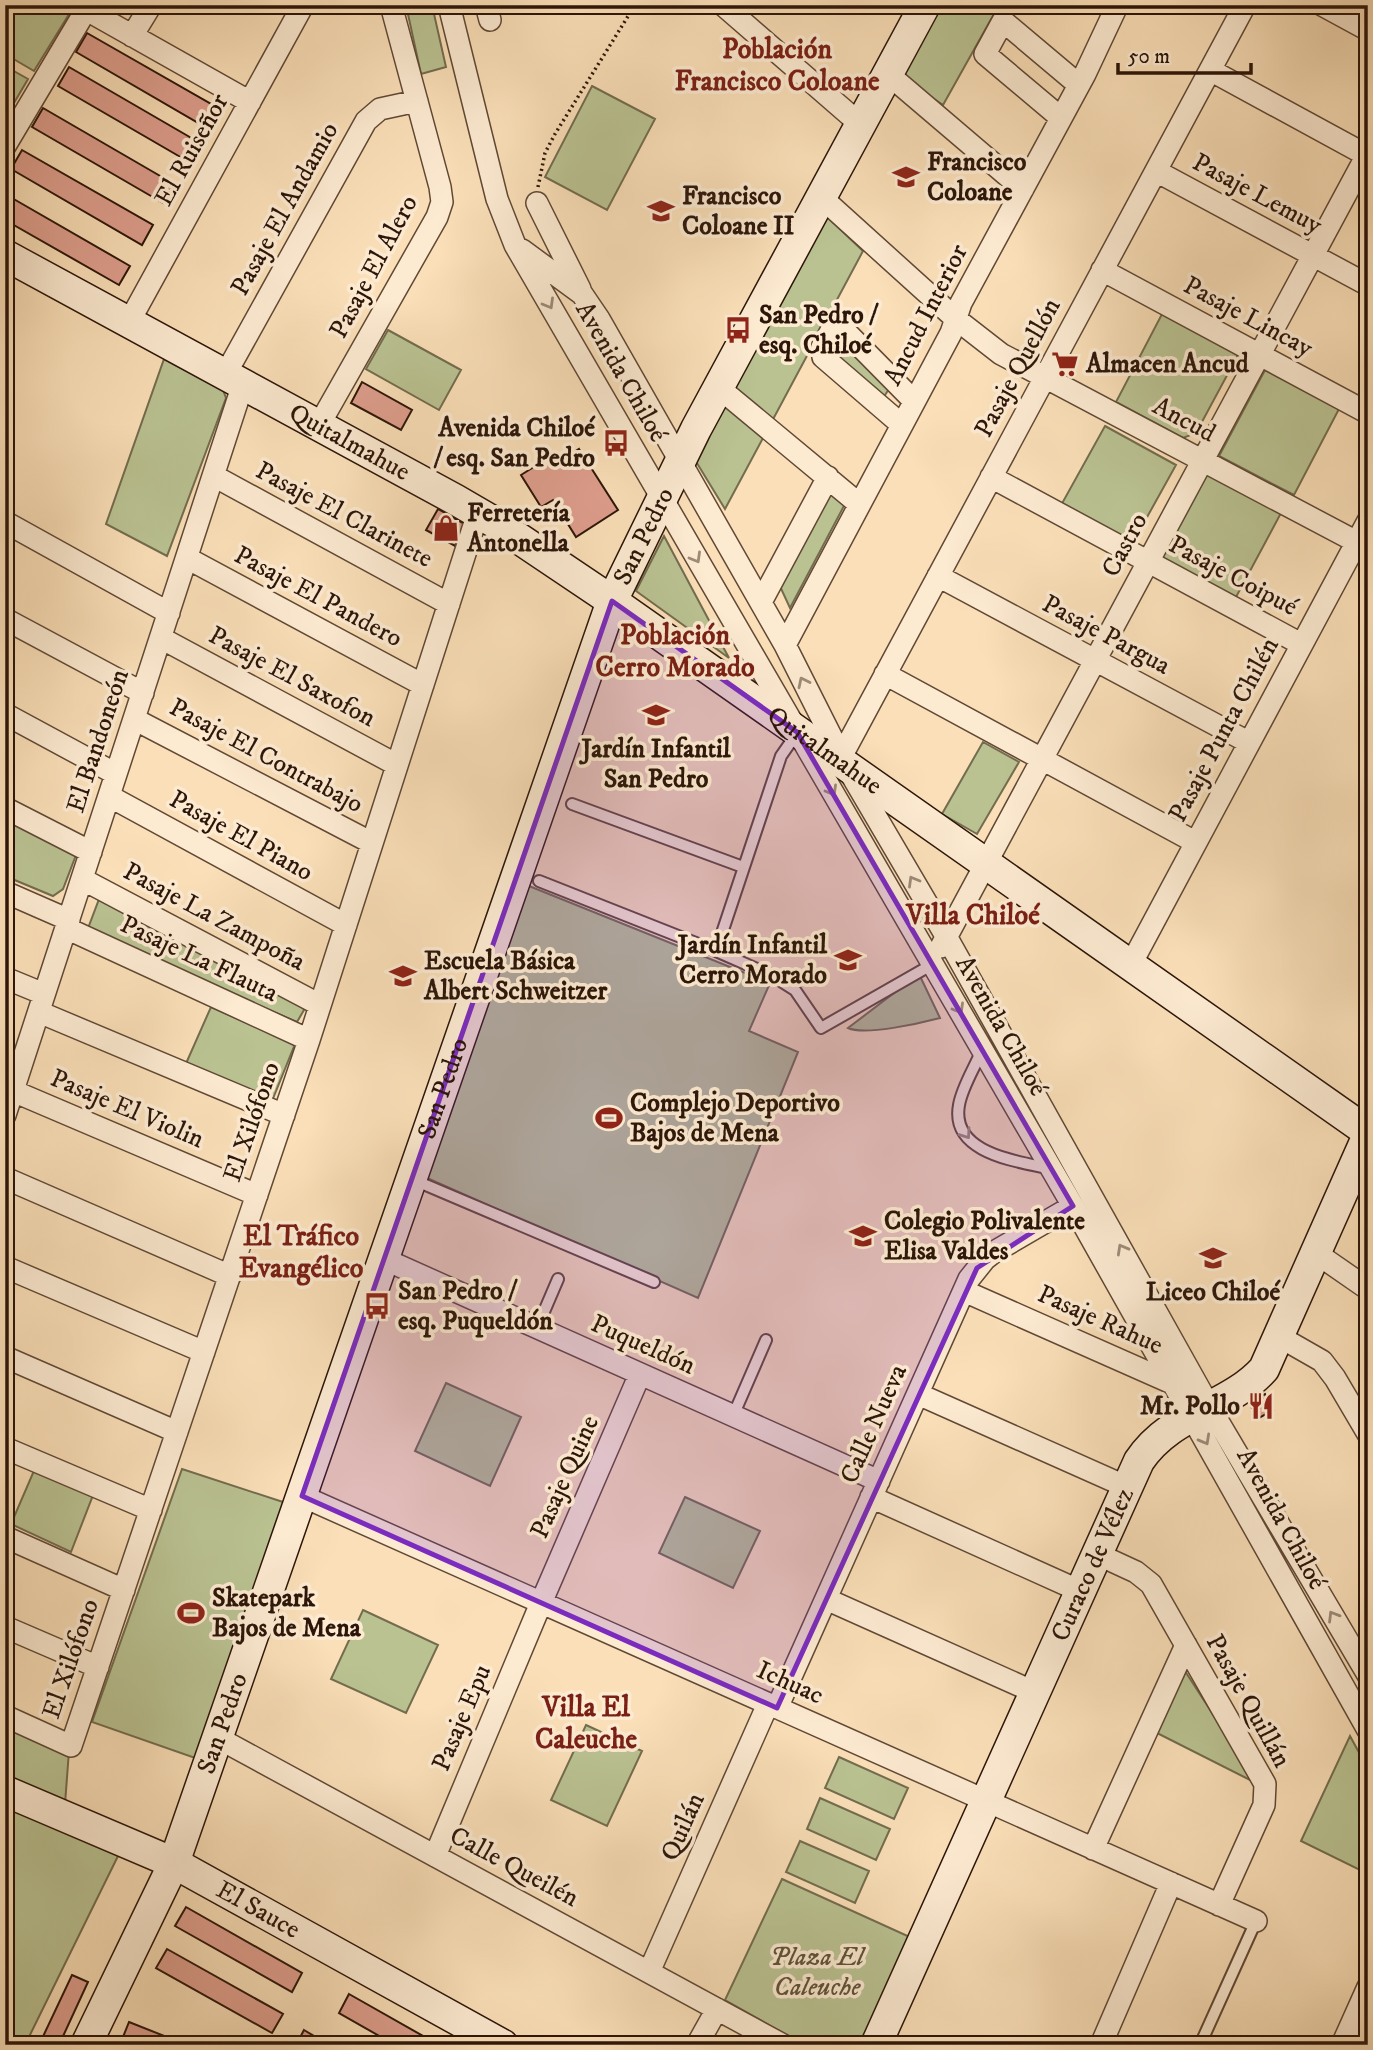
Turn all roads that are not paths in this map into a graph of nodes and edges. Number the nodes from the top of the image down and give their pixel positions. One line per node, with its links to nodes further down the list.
1 (151, 5): 12 (street)
2 (303, 5): 17 (street, El Ruiseñor)
3 (391, 5): 16 (street, Pasaje El Alero)
4 (449, 5): 26 (street, Avenida Chiloé)
5 (723, 5): 19 (street)
6 (925, 5): 14 (street, San Pedro)
7 (1245, 5): 13 (street, Pasaje Quellón)
8 (1322, 5): 11 (street)
9 (82, 7): 12 (street); 20 (street)
10 (1115, 7): 15 (street, Ancud Interior)
11 (1368, 30)
12 (132, 36): 17 (street)
13 (1210, 70): 21 (street); 22 (street, Pasaje Quellón)
14 (888, 74): 19 (street, San Pedro); 23 (street)
15 (1079, 85): 18 (street, Ancud Interior); 18 (street)
16 (417, 101): 36 (street, Pasaje El Andamio); 40 (street, Pasaje El Alero)
17 (250, 103): 33 (street, El Ruiseñor)
18 (1061, 118): 23 (street, Ancud Interior)
19 (860, 124): 24 (street, San Pedro)
20 (5, 146)
21 (1367, 155): 28 (street, Castro)
22 (1156, 171): 28 (street, Pasaje Lemuy); 29 (street, Pasaje Quellón)
23 (1023, 189): 32 (street, Ancud Interior)
24 (821, 197): 32 (street, Ancud); 37 (street, San Pedro)
25 (537, 202): 31 (street)
26 (515, 245): 31 (street, Avenida Chiloé); 47 (street, Avenida Chiloé, one-way to 47)
27 (5, 255): 33 (street, Quitalmahue)
28 (1313, 256): 30 (street, Pasaje Lemuy); 34 (street, Castro)
29 (1102, 270): 34 (street, Pasaje Lincay); 35 (street, Pasaje Quellón)
30 (1368, 285)
31 (582, 293): 42 (street, Avenida Chiloé)
32 (956, 319): 35 (street, Ancud); 38 (street, Ancud Interior)
33 (130, 322): 36 (street, Quitalmahue)
34 (1259, 354): 39 (street, Pasaje Lincay); 43 (street, Castro)
35 (1045, 378): 43 (street, Ancud); 46 (street, Pasaje Quellón)
36 (234, 379): 40 (street, Quitalmahue); 44 (street, El Bandoneón)
37 (718, 387): 42 (street, San Pedro); 45 (street)
38 (914, 401): 41 (street, Ancud Interior); 41 (street)
39 (1368, 413)
40 (319, 425): 49 (street, Quitalmahue)
41 (902, 425): 48 (street, Ancud Interior)
42 (680, 459): 47 (street, San Pedro); 57 (street, Avenida Chiloé)
43 (1202, 461): 52 (street, Ancud); 54 (street, Castro)
44 (214, 476): 53 (street, El Bandoneón); 58 (street, Pasaje El Clarinete)
45 (828, 477): 48 (street); 57 (street)
46 (991, 477): 54 (street, Pasaje Coipué); 55 (street, Pasaje Quellón)
47 (662, 499): 56 (street, San Pedro); 70 (street, Avenida Chiloé, one-way to 70)
48 (859, 504): 63 (street, Ancud Interior)
49 (478, 513): 56 (street, Quitalmahue); 58 (street, El Xilófono)
50 (1368, 521): 52 (street, Pasaje Punta Chilén)
51 (5, 522): 59 (street)
52 (1362, 545): 62 (street, Pasaje Punta Chilén)
53 (187, 558): 59 (street, El Bandoneón); 66 (street, Pasaje El Pandero)
54 (1147, 562): 62 (street, Pasaje Coipué); 64 (street, Castro)
55 (938, 576): 64 (street, Pasaje Pargua); 65 (street, Pasaje Quellón)
56 (612, 601): 70 (street, Quitalmahue); 104 (street, San Pedro)
57 (761, 602): 63 (street, Avenida Chiloé)
58 (449, 604): 66 (street, El Xilófono)
59 (169, 612): 61 (street, El Bandoneón)
60 (5, 619): 67 (street, Pasaje El Contrabajo)
61 (161, 638): 67 (street, El Bandoneón); 74 (street, Pasaje El Saxofon)
62 (1301, 644): 71 (street, Pasaje Punta Chilén)
63 (785, 645): 73 (street, Avenida Chiloé, one-way to 63)
64 (1094, 660): 71 (street, Pasaje Pargua); 72 (street, Castro)
65 (885, 674): 72 (street); 73 (street, Pasaje Quellón)
66 (423, 685): 74 (street, El Xilófono)
67 (143, 693): 69 (street, El Bandoneón)
68 (5, 714): 75 (street)
69 (134, 719): 75 (street, El Bandoneón); 80 (street, Pasaje El Contrabajo)
70 (797, 732): 73 (street, Quitalmahue); 83 (lane); 91 (street, Avenida Chiloé, one-way to 91)
71 (1248, 743): 79 (street, Pasaje Punta Chilén)
72 (1041, 759): 79 (street); 82 (street, Castro)
73 (843, 761): 82 (street, Quitalmahue); 89 (street, Avenida Chiloé, one-way to 73)
74 (397, 765): 80 (street, El Xilófono)
75 (116, 774): 76 (street, El Bandoneón)
76 (109, 796): 81 (street, El Bandoneón); 88 (street, Pasaje El Piano)
77 (572, 804): 83 (lane)
78 (5, 808): 81 (street, Pasaje La Zampoña)
79 (1195, 842): 92 (street, Pasaje Punta Chilén)
80 (372, 844): 88 (street, El Xilófono)
81 (91, 852): 84 (street, El Bandoneón)
82 (984, 863): 89 (street, Castro); 92 (street, Quitalmahue)
83 (743, 867): 90 (lane)
84 (82, 879): 87 (street, El Bandoneón); 95 (street, Pasaje La Zampoña)
85 (539, 881): 90 (lane)
86 (5, 892): 87 (street, Pasaje La Flauta)
87 (68, 924): 94 (street, El Bandoneón); 96 (street, Pasaje La Flauta)
88 (346, 925): 95 (street, El Xilófono)
89 (946, 936): 91 (street, Castro); 123 (street, Avenida Chiloé, one-way to 89)
90 (716, 951): 91 (lane)
91 (933, 964): 97 (street, Avenida Chiloé, one-way to 97)
92 (1130, 966): 101 (street, Quitalmahue)
93 (5, 978): 94 (street)
94 (42, 1003): 98 (street, El Bandoneón); 100 (street)
95 (320, 1005): 96 (street, El Xilófono)
96 (309, 1040): 100 (street, El Xilófono)
97 (982, 1050): 102 (street, Avenida Chiloé); 102 (lane, one-way to 102)
98 (12, 1080): 99 (street, El Bandoneón); 105 (street, Pasaje El Violin)
99 (5, 1115)
100 (284, 1115): 105 (street, El Xilófono)
101 (1368, 1134): 107 (street, Curaco de Vélez)
102 (1051, 1169): 106 (street, Avenida Chiloé)
103 (5, 1178): 110 (street)
104 (412, 1179): 108 (street, San Pedro); 112 (lane)
105 (257, 1195): 110 (street, El Xilófono)
106 (1073, 1206): 114 (street, Calle Nueva); 121 (street, Avenida Chiloé)
107 (1316, 1253): 113 (street); 116 (street, Curaco de Vélez)
108 (384, 1259): 115 (street, Puqueldón); 130 (street, San Pedro)
109 (5, 1267): 118 (street)
110 (230, 1276): 118 (street, El Xilófono)
111 (558, 1279): 115 (lane)
112 (654, 1282)
113 (1368, 1289)
114 (964, 1291): 121 (street, Pasaje Rahue); 122 (street, Calle Nueva)
115 (537, 1328): 120 (street, Puqueldón)
116 (1280, 1337): 123 (street, Curaco de Vélez); 125 (street)
117 (766, 1340): 124 (lane)
118 (204, 1352): 126 (street, El Xilófono)
119 (5, 1357): 126 (street)
120 (640, 1374): 124 (street, Puqueldón); 137 (street, Pasaje Quine)
121 (1174, 1384): 123 (street, Avenida Chiloé)
122 (918, 1394): 128 (street); 129 (street, Calle Nueva)
123 (1200, 1410): 128 (street, Curaco de Vélez); 141 (street, Avenida Chiloé, one-way to 123); 145 (street, Avenida Chiloé, one-way to 145)
124 (733, 1416): 129 (street, Puqueldón)
125 (1365, 1420)
126 (177, 1432): 131 (street, El Xilófono)
127 (5, 1448): 131 (street)
128 (1127, 1488): 133 (street, Curaco de Vélez)
129 (875, 1489): 135 (street, Puqueldón); 136 (street, Calle Nueva)
130 (302, 1496): 137 (street, Ichuac); 146 (street, San Pedro)
131 (151, 1510): 134 (street, El Xilófono)
132 (5, 1537): 134 (street)
133 (1097, 1555): 135 (street, Curaco de Vélez); 139 (street, Pasaje Quillán)
134 (124, 1590): 140 (street, El Xilófono)
135 (1080, 1591): 142 (street, Curaco de Vélez)
136 (826, 1599): 142 (street); 143 (street, Calle Nueva)
137 (541, 1602): 143 (street, Ichuac); 150 (street, Pasaje Epu)
138 (5, 1628): 140 (street)
139 (1186, 1645): 149 (street); 153 (street, Pasaje Quillán)
140 (98, 1667): 144 (street, El Xilófono)
141 (1368, 1675)
142 (1034, 1692): 148 (street, Curaco de Vélez)
143 (773, 1706): 148 (street, Ichuac); 155 (street, Quilán)
144 (5, 1716)
145 (1368, 1730)
146 (218, 1738): 150 (street, Calle Queilén); 151 (street, San Pedro)
147 (5, 1791): 151 (street, El Sauce)
148 (985, 1800): 149 (street, Ichuac); 162 (street, Curaco de Vélez)
149 (1093, 1849): 152 (street, Ichuac)
150 (435, 1856): 155 (street, Calle Queilén)
151 (174, 1863): 158 (street, San Pedro); 159 (street, El Sauce)
152 (1171, 1883): 153 (street, Ichuac); 163 (street)
153 (1219, 1905): 154 (street, Ichuac)
154 (1256, 1921): 164 (lane)
155 (649, 1972): 157 (street, Calle Queilén)
156 (1368, 1987): 165 (street)
157 (717, 2008): 160 (street); 161 (street, Calle Queilén)
158 (86, 2045)
159 (503, 2045)
160 (697, 2045)
161 (783, 2045)
162 (876, 2045)
163 (1101, 2045)
164 (1200, 2045)
165 (1342, 2045)

